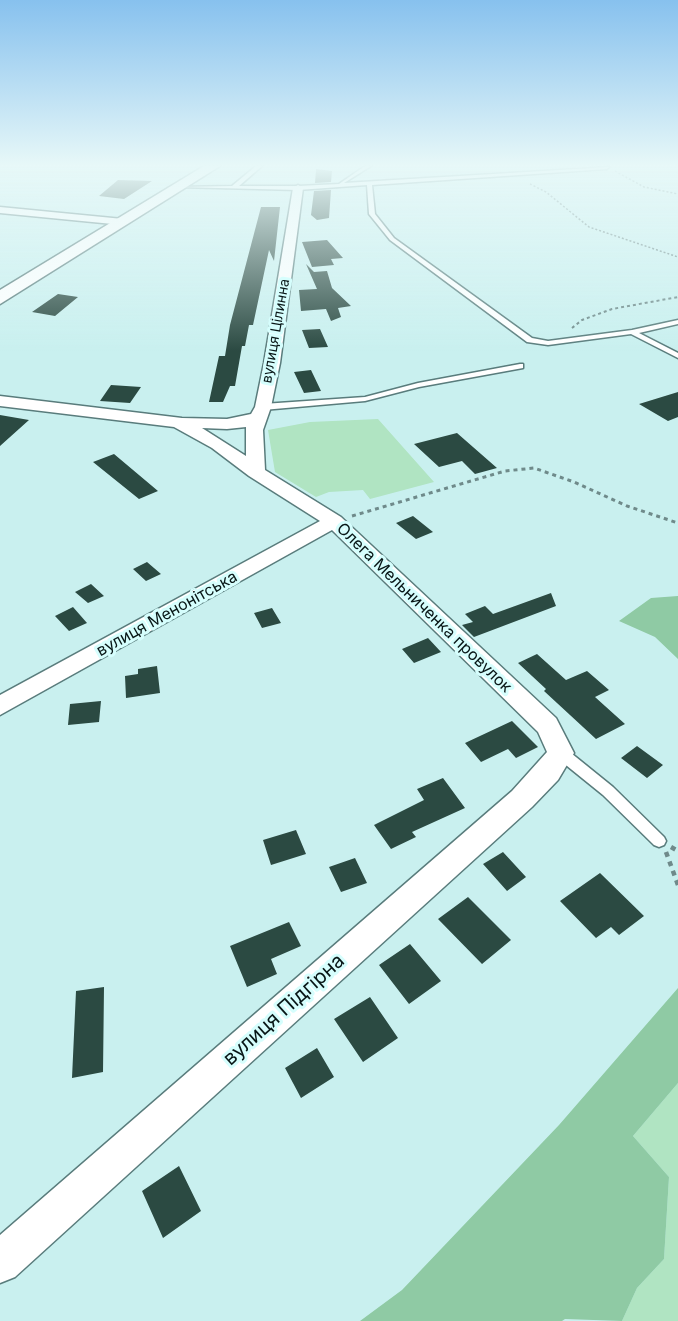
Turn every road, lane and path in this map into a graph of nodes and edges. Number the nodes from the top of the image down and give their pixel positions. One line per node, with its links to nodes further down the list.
1 (114, 228): 7 (main road)
2 (293, 228): 14 (street, вулиця Цілинна)
3 (382, 228): 10 (lane)
4 (591, 228): 5 (path)
5 (678, 256)
6 (678, 297): 10 (path)
7 (0, 298)
8 (678, 322): 9 (lane)
9 (632, 332): 10 (lane); 11 (lane)
10 (564, 340)
11 (678, 356)
12 (520, 366): 14 (lane)
13 (0, 401): 15 (street, Олега Мельниченка провулок)
14 (260, 412): 15 (street); 16 (street, вулиця Цілинна)
15 (178, 422): 16 (street, Олега Мельниченка провулок)
16 (256, 472): 17 (street, Олега Мельниченка провулок)
17 (334, 521): 18 (path); 19 (street, вулиця Менонітська); 20 (street, Олега Мельниченка провулок)
18 (678, 523)
19 (0, 706)
20 (561, 753): 21 (lane); 23 (street, вулиця Підгірна)
21 (659, 841): 22 (path)
22 (678, 885)
23 (0, 1262)

